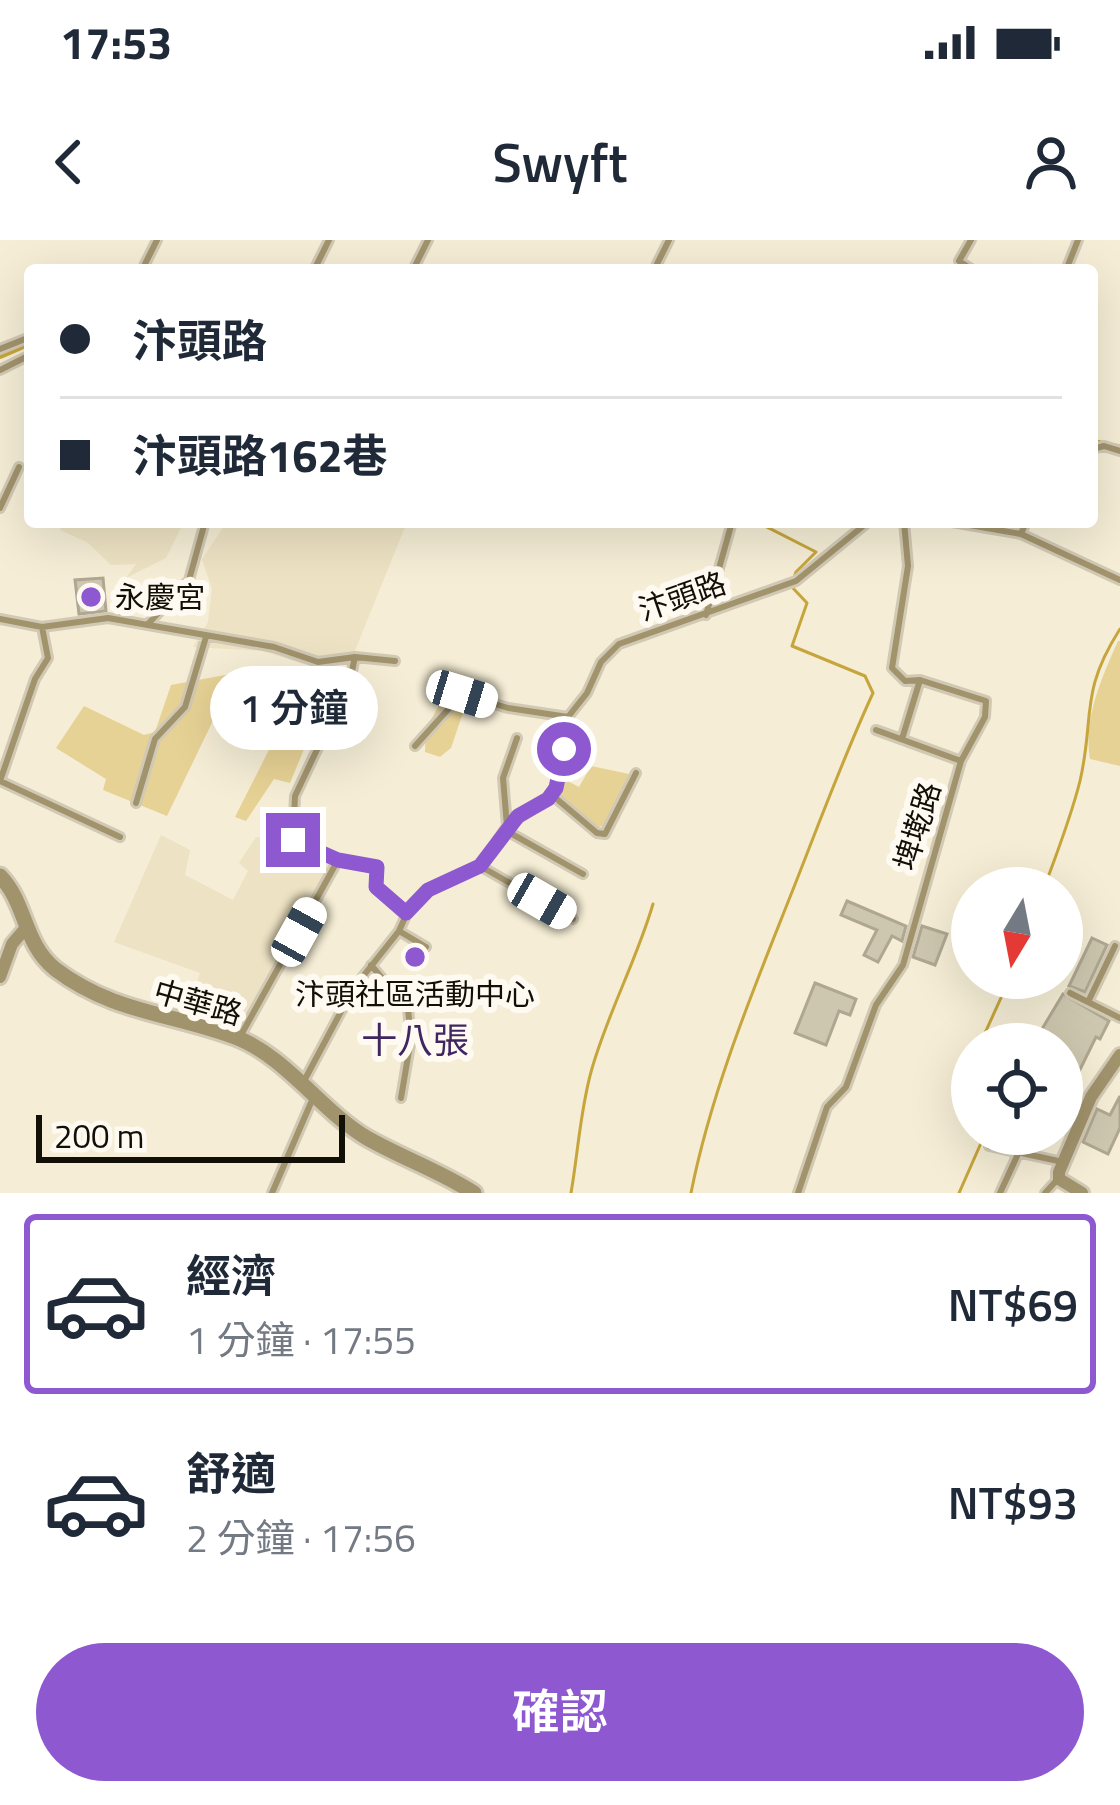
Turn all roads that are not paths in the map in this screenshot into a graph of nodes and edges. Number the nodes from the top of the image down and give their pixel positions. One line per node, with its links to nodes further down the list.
1 (971, 240): 2 (lane)
2 (965, 264)
3 (20, 467): 4 (lane)
4 (0, 508)
5 (203, 528): 15 (lane)
6 (730, 528): 13 (lane)
7 (861, 528): 13 (lane, 汴頭路)
8 (905, 528): 20 (lane)
9 (986, 528): 11 (lane)
10 (1024, 528): 11 (lane)
11 (1021, 534): 12 (lane)
12 (1120, 580)
13 (706, 615): 21 (lane, 汴頭路)
14 (0, 619): 16 (lane)
15 (148, 623): 16 (lane); 17 (lane)
16 (42, 626): 28 (lane)
17 (206, 637): 18 (lane); 30 (lane)
18 (355, 657): 19 (lane); 33 (lane)
19 (395, 661)
20 (920, 680): 24 (lane); 26 (lane, 埤墘路)
21 (568, 717): 25 (lane); 29 (lane, 汴頭路)
22 (876, 730): 24 (lane)
23 (517, 738): 31 (lane)
24 (902, 739): 26 (lane)
25 (415, 746)
26 (961, 761): 57 (lane, 埤墘路)
27 (636, 773): 29 (lane)
28 (0, 781): 32 (lane)
29 (551, 794): 31 (lane)
30 (136, 803)
31 (506, 828): 34 (lane); 35 (lane)
32 (120, 837)
33 (338, 860): 37 (lane); 48 (lane)
34 (480, 866): 37 (lane); 38 (lane)
35 (583, 874)
36 (0, 876): 39 (street, 中華路)
37 (406, 913): 40 (lane)
38 (572, 919)
39 (24, 930): 44 (street); 48 (street, 中華路)
40 (399, 931): 42 (lane); 43 (lane)
41 (1114, 946): 46 (lane)
42 (426, 947)
43 (371, 965): 50 (lane); 51 (lane)
44 (0, 977)
45 (1082, 999): 46 (lane)
46 (1088, 1002): 47 (lane)
47 (1120, 1018)
48 (239, 1038): 50 (street, 中華路)
49 (1117, 1064): 54 (street)
50 (308, 1090): 55 (lane); 56 (street, 中華路)
51 (401, 1097)
52 (1018, 1155): 58 (lane)
53 (1020, 1155): 54 (lane)
54 (1060, 1171): 59 (lane); 60 (street)
55 (272, 1193)
56 (474, 1193)
57 (799, 1193)
58 (1000, 1193)
59 (1045, 1193)
60 (1082, 1193)

